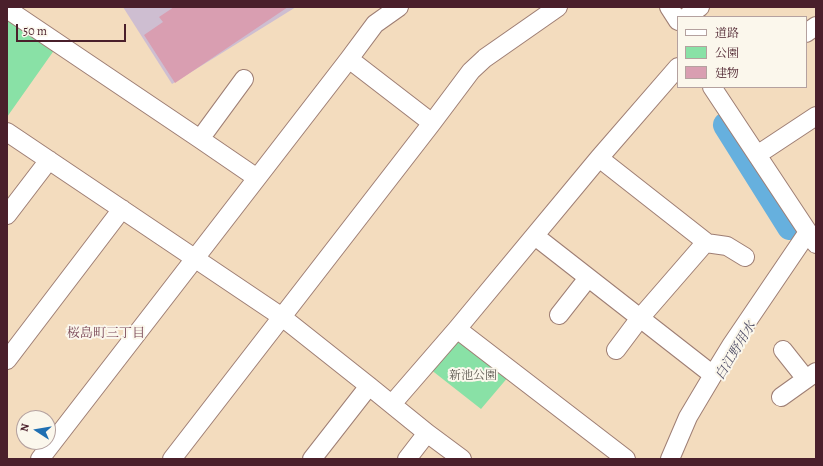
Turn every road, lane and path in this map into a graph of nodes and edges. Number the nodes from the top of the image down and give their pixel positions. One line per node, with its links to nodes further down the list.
1 (399, 7): 10 (street)
2 (558, 7): 15 (street)
3 (669, 7): 7 (street)
4 (700, 7): 6 (street)
5 (7, 9): 17 (street)
6 (687, 16)
7 (677, 19)
8 (816, 26): 9 (street)
9 (807, 32)
10 (349, 59): 15 (street); 21 (street)
11 (677, 68): 19 (street)
12 (244, 79): 17 (street)
13 (718, 89): 18 (street)
14 (816, 116): 18 (street)
15 (432, 123): 31 (street)
16 (7, 132): 20 (street)
17 (200, 138): 21 (street)
18 (757, 155): 25 (street)
19 (600, 158): 24 (street); 26 (street)
20 (49, 160): 22 (street); 23 (street)
21 (257, 178): 28 (street)
22 (122, 209): 28 (street); 36 (street)
23 (7, 215)
24 (535, 236): 29 (street); 33 (street)
25 (812, 238): 37 (street)
26 (706, 243): 27 (street); 32 (street)
27 (746, 257)
28 (195, 259): 31 (street); 43 (street)
29 (588, 278): 30 (street); 32 (street)
30 (559, 315)
31 (282, 317): 39 (street); 44 (street)
32 (640, 318): 34 (street); 37 (street)
33 (457, 329): 41 (street); 48 (street)
34 (616, 350)
35 (782, 350): 38 (street)
36 (7, 360)
37 (713, 376): 49 (street)
38 (811, 376): 40 (street)
39 (369, 386): 41 (street); 45 (street)
40 (781, 397)
41 (392, 404): 42 (street)
42 (427, 433): 46 (street); 47 (street)
43 (40, 459)
44 (172, 459)
45 (312, 459)
46 (407, 459)
47 (462, 459)
48 (626, 459)
49 (670, 459)

